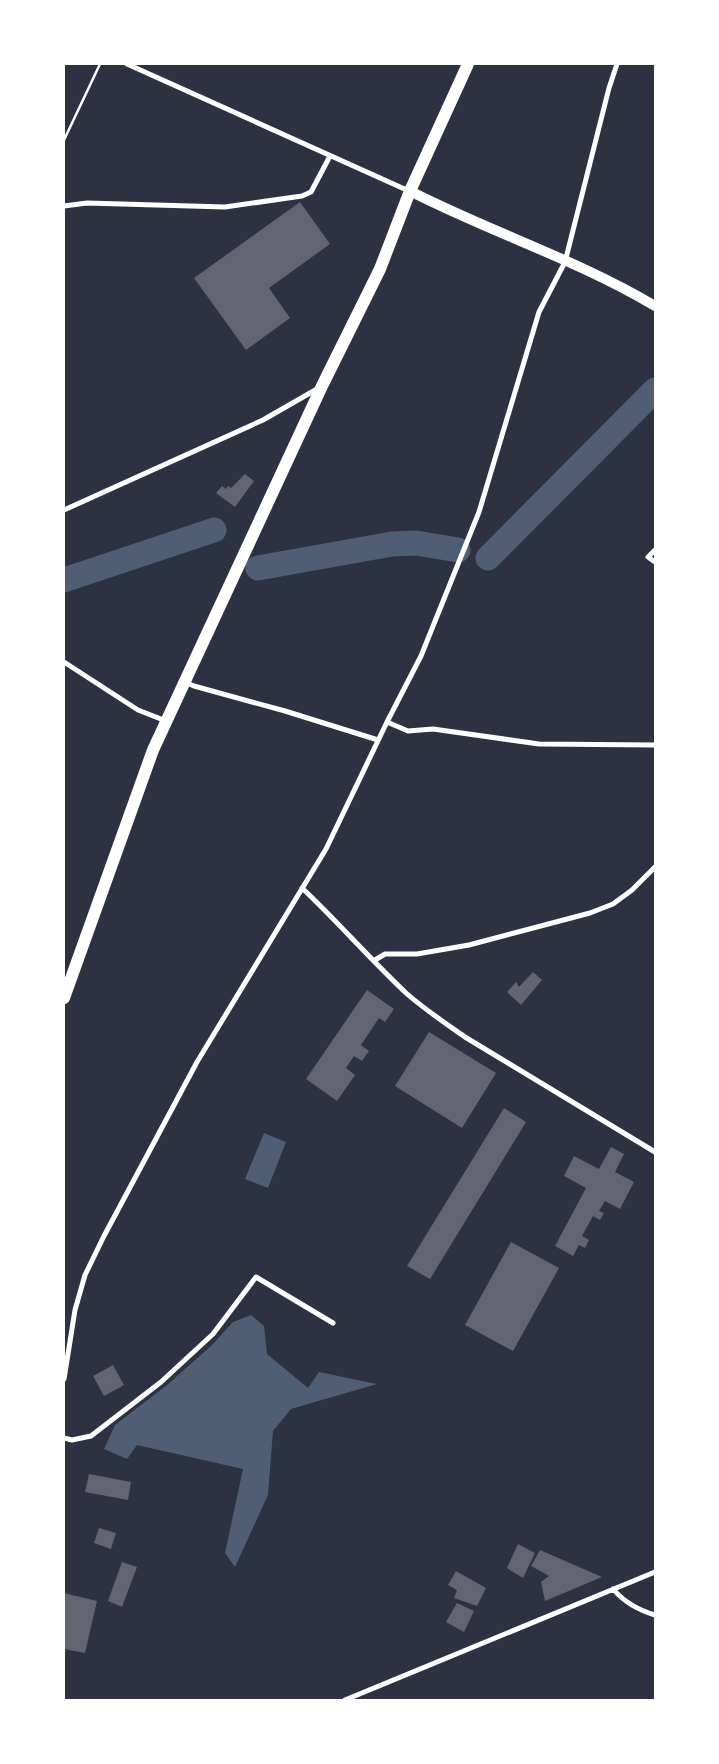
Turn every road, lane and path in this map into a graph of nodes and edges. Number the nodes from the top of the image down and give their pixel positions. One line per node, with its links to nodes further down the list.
1 (100, 64): 5 (path)
2 (127, 64): 6 (street)
3 (468, 64): 7 (main road)
4 (617, 64): 9 (street)
5 (64, 140)
6 (330, 156): 7 (street); 8 (street)
7 (410, 191): 9 (main road); 11 (main road)
8 (64, 206)
9 (565, 262): 10 (main road); 18 (street)
10 (655, 306)
11 (322, 386): 12 (street); 16 (main road)
12 (64, 510)
13 (655, 550): 14 (street)
14 (655, 562)
15 (64, 662): 17 (street)
16 (183, 681): 17 (main road); 19 (street)
17 (166, 721): 24 (main road)
18 (387, 722): 19 (street); 20 (street)
19 (378, 740): 22 (street)
20 (655, 745)
21 (655, 867): 23 (street)
22 (302, 888): 23 (street); 27 (street)
23 (375, 960): 25 (street)
24 (64, 998)
25 (655, 1152)
26 (333, 1323): 28 (street)
27 (64, 1379)
28 (64, 1438)
29 (655, 1572): 30 (street)
30 (612, 1588): 31 (street); 32 (street)
31 (655, 1614)
32 (345, 1700)

